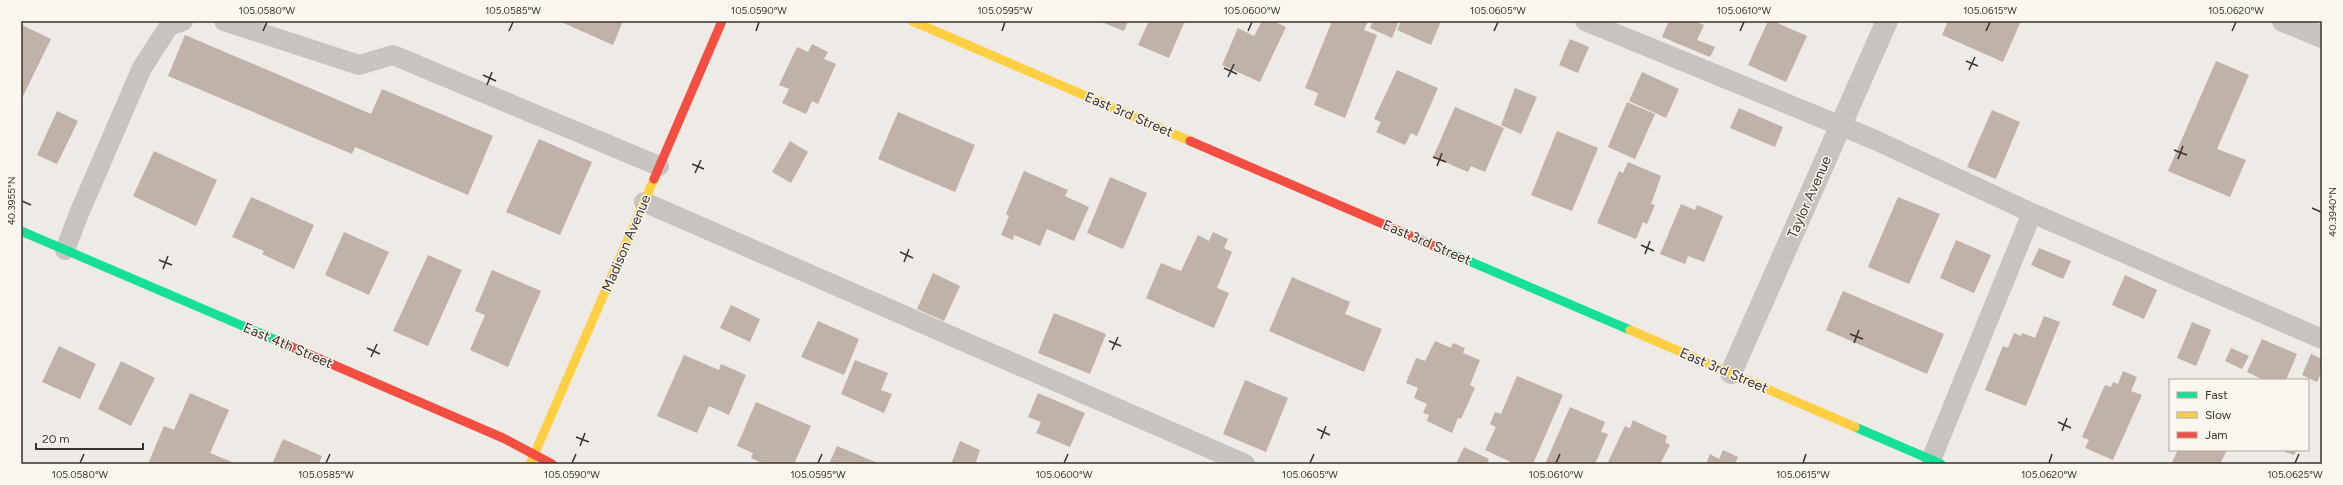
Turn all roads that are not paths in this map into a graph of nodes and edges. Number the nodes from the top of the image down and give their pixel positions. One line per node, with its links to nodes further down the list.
1 (183, 21): 14 (lane)
2 (224, 21): 10 (lane)
3 (722, 21): 10 (street, Madison Avenue)
4 (912, 21): 16 (street, East 3rd Street)
5 (1585, 21): 9 (lane)
6 (1886, 21): 9 (street, Taylor Avenue)
7 (2283, 21): 8 (street)
8 (2322, 37)
9 (1840, 127): 12 (lane); 16 (street, Taylor Avenue)
10 (659, 166): 11 (street, Madison Avenue)
11 (644, 202): 17 (street, Madison Avenue); 20 (lane)
12 (2032, 213): 15 (lane); 18 (lane)
13 (21, 231): 14 (street, East 4th Street)
14 (65, 250): 17 (street, East 4th Street)
15 (2322, 339)
16 (1731, 374): 18 (street, East 3rd Street)
17 (532, 460): 19 (street, East 4th Street)
18 (1936, 462)
19 (552, 464)
20 (1245, 464)

